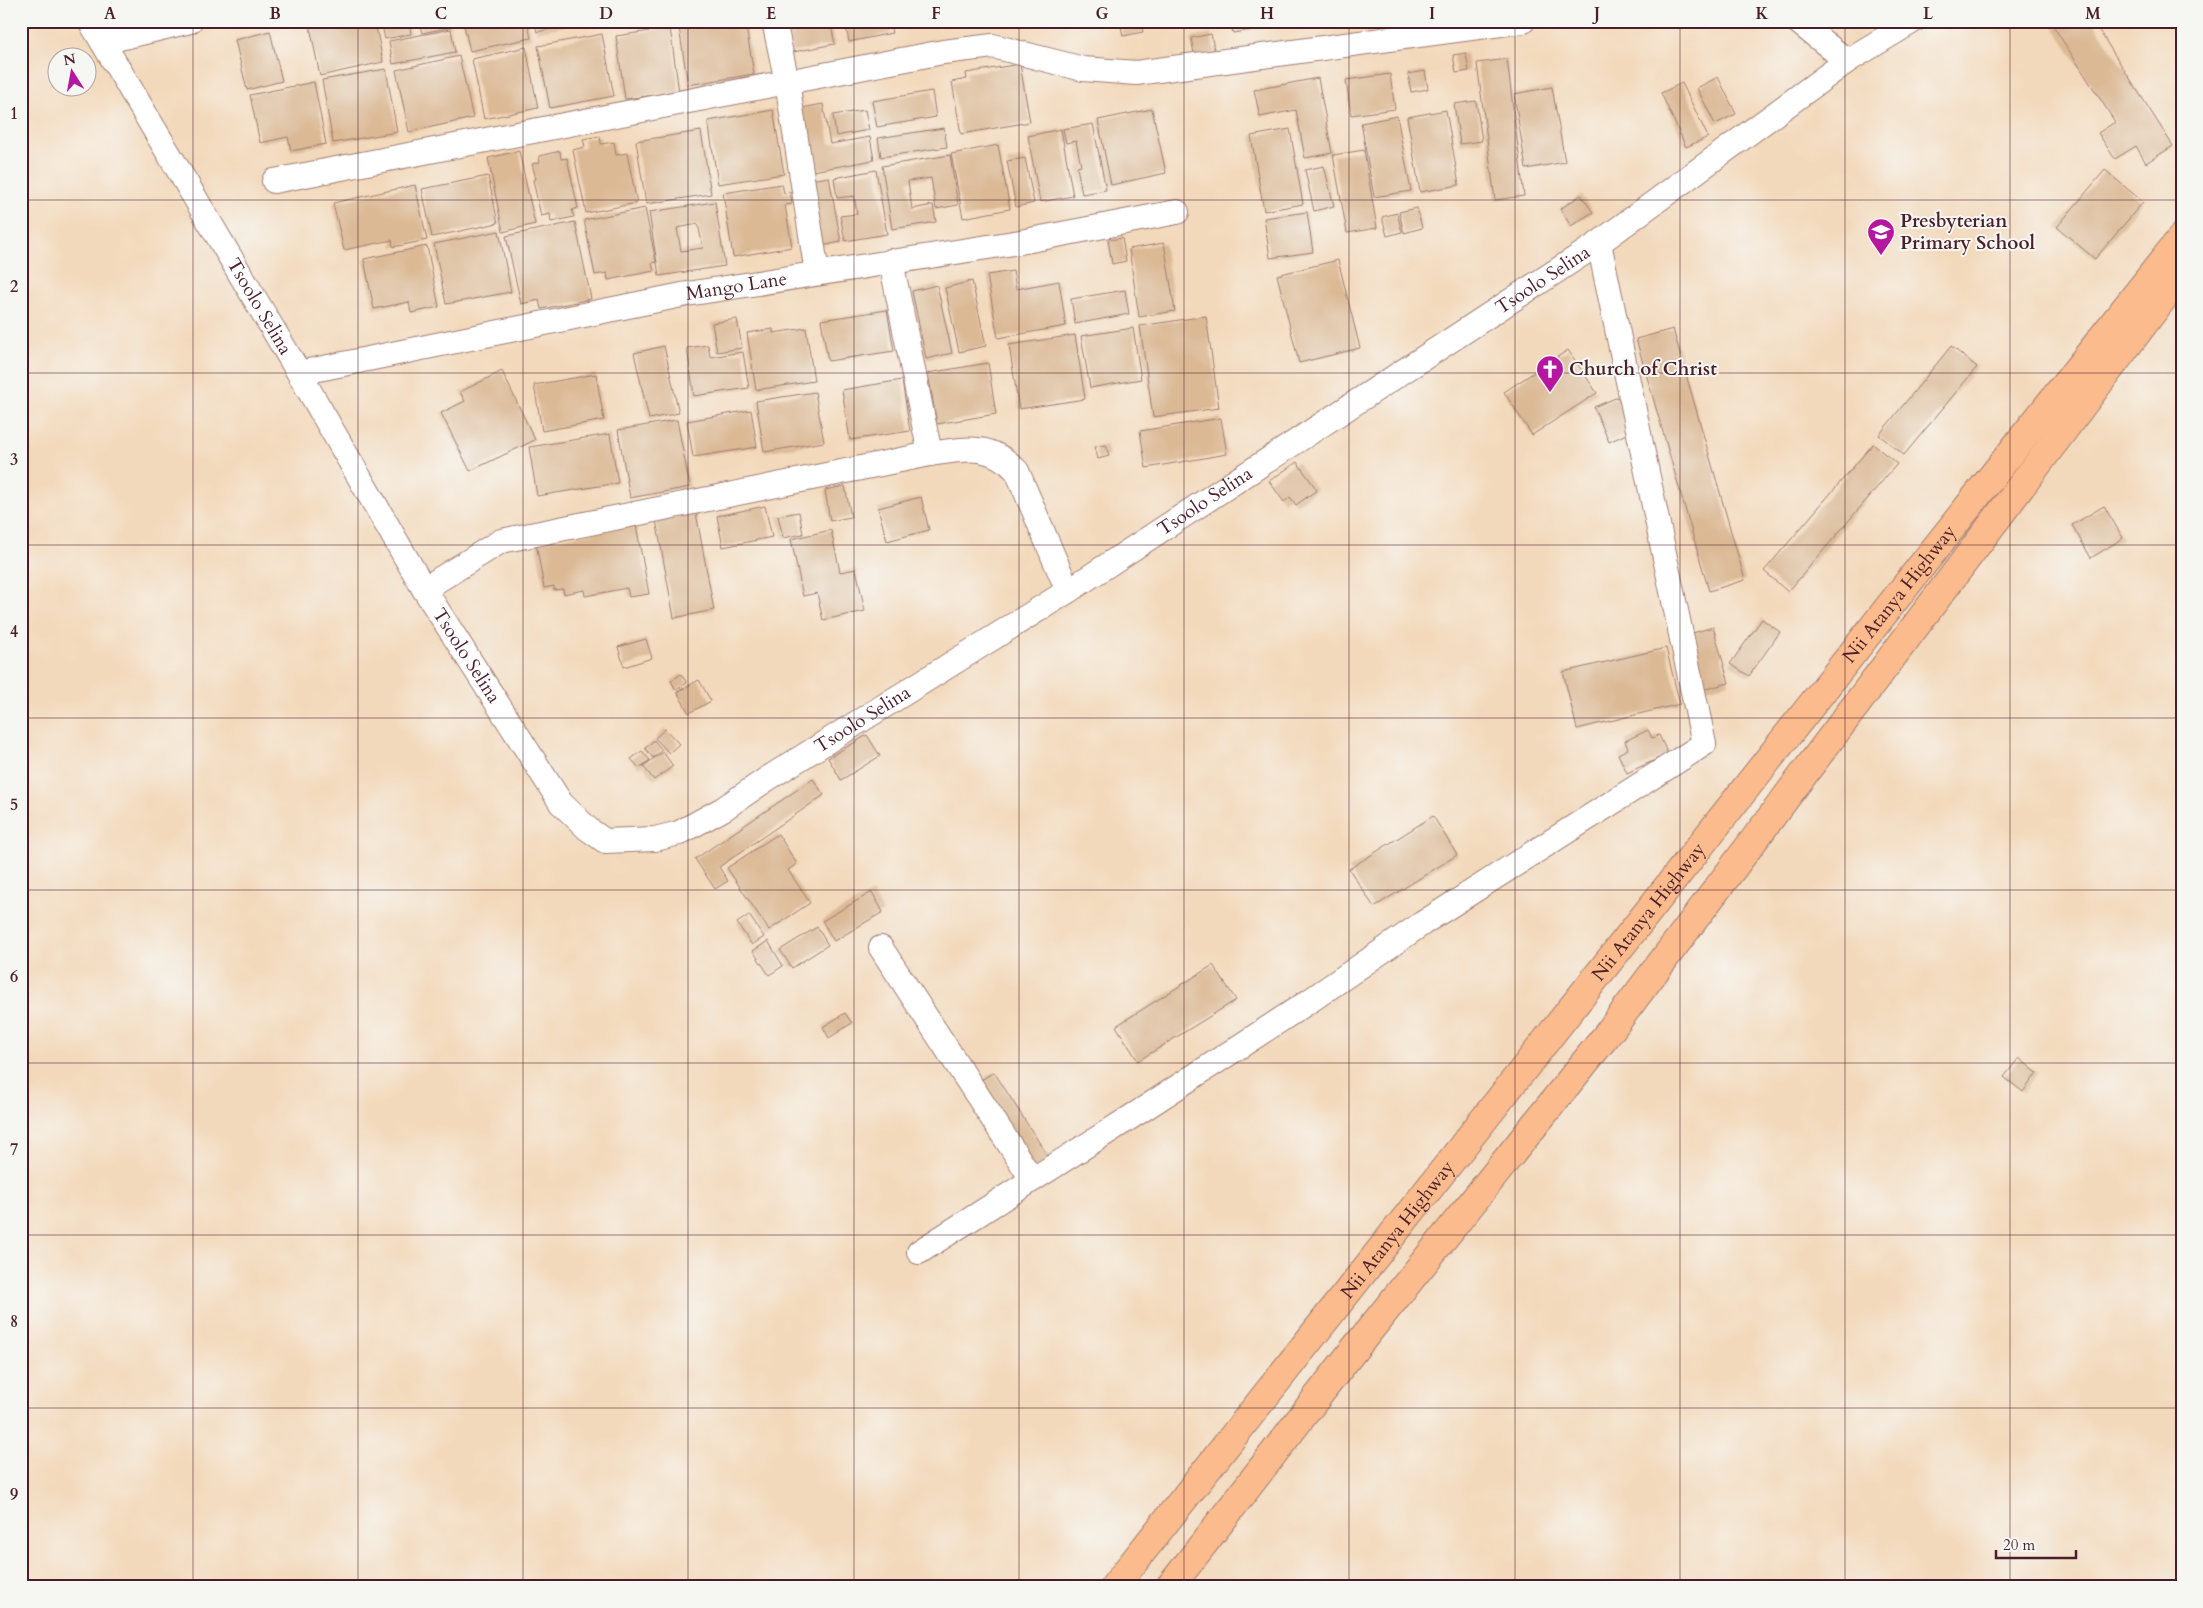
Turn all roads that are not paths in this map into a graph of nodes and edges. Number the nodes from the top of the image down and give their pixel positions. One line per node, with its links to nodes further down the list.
1 (90, 21): 7 (street, Tsoolo Selina)
2 (190, 21): 7 (street)
3 (774, 21): 9 (street)
4 (1523, 21): 9 (street)
5 (1797, 21): 8 (street)
6 (1913, 21): 8 (street, Tsoolo Selina)
7 (103, 42): 17 (street, Tsoolo Selina)
8 (1847, 61): 13 (street, Tsoolo Selina)
9 (786, 82): 10 (street); 15 (street)
10 (274, 180)
11 (1177, 212): 14 (street, Mango Lane)
12 (2182, 237): 24 (main road, Nii Atanya Highway)
13 (1599, 243): 20 (street, Tsoolo Selina); 22 (street)
14 (891, 261): 15 (street, Mango Lane); 18 (street)
15 (817, 272): 17 (street, Mango Lane)
16 (2182, 273): 25 (main road)
17 (299, 373): 19 (street, Tsoolo Selina)
18 (930, 454): 19 (street); 20 (street)
19 (424, 589): 20 (street, Tsoolo Selina)
20 (1068, 591)
21 (880, 948): 22 (street)
22 (1032, 1179): 23 (street)
23 (919, 1252)
24 (1114, 1587)
25 (1170, 1587)

